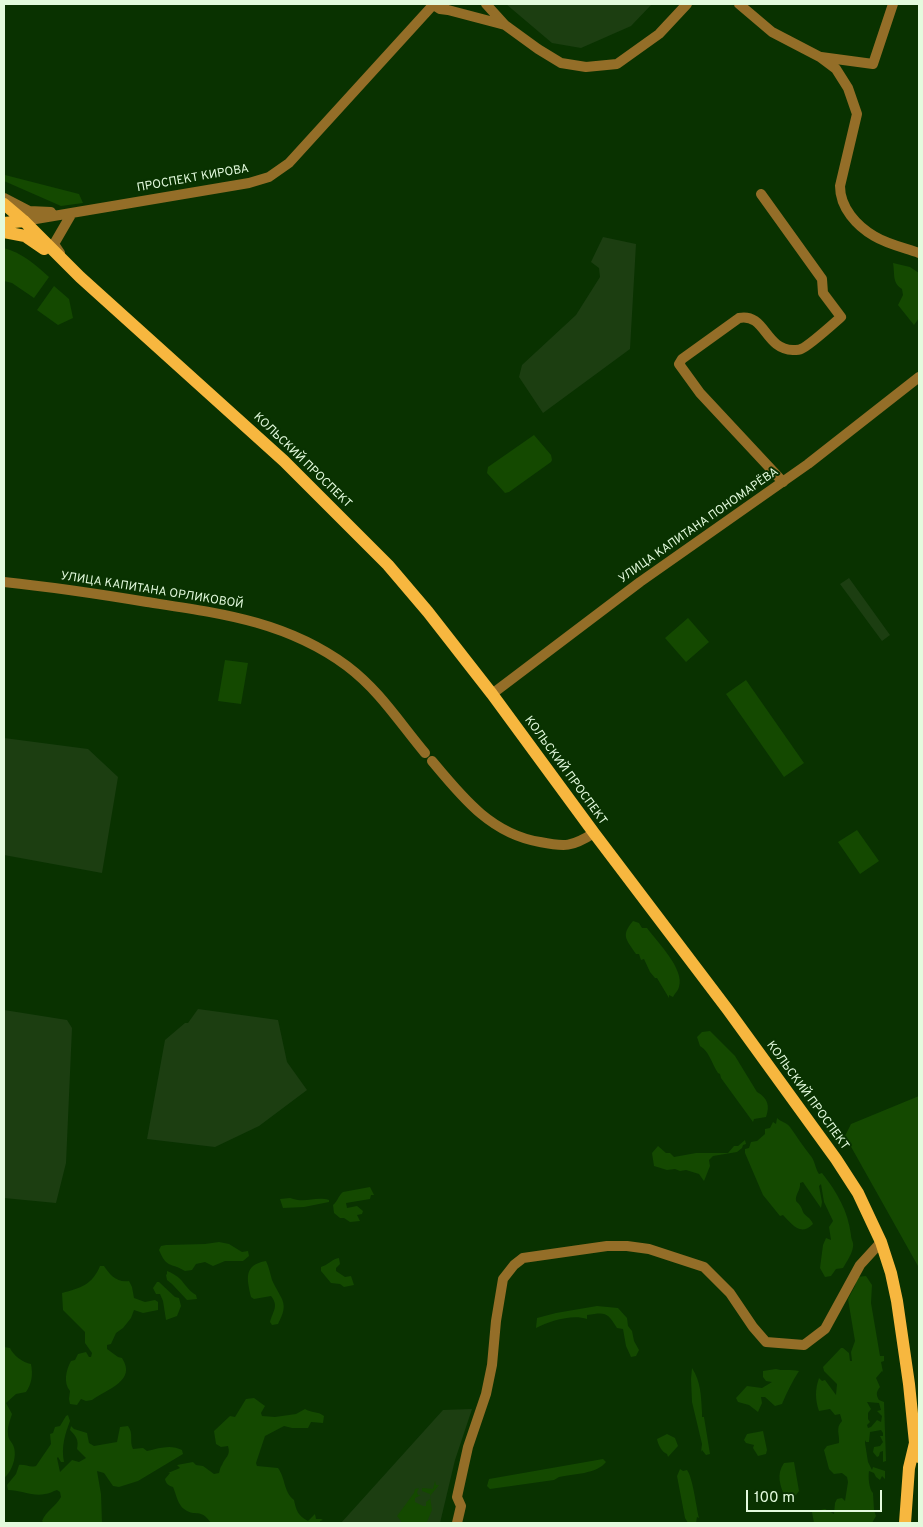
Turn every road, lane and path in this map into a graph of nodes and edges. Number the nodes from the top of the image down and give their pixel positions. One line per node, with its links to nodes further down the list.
1 (433, 4): 7 (street); 13 (street, ПРОСПЕКТ КИРОВА)
2 (460, 4): 7 (street)
3 (486, 4): 8 (street)
4 (688, 4): 8 (street)
5 (740, 4): 9 (street)
6 (893, 4): 9 (street)
7 (448, 10): 8 (street)
8 (506, 25)
9 (820, 57): 17 (street)
10 (761, 194): 20 (street)
11 (4, 198): 13 (street)
12 (4, 204): 14 (main road, КОЛЬСКИЙ ПРОСПЕКТ)
13 (72, 213): 14 (street, ПРОСПЕКТ КИРОВА); 18 (street)
14 (24, 221): 15 (main road, ПРОСПЕКТ КИРОВА); 18 (main road, КОЛЬСКИЙ ПРОСПЕКТ)
15 (4, 223)
16 (4, 232): 18 (main road)
17 (919, 253)
18 (67, 264): 22 (main road, КОЛЬСКИЙ ПРОСПЕКТ)
19 (919, 377): 20 (street, УЛИЦА КАПИТАНА ПОНОМАРЁВА)
20 (782, 482): 22 (street, УЛИЦА КАПИТАНА ПОНОМАРЁВА)
21 (4, 582): 23 (street, УЛИЦА КАПИТАНА ОРЛИКОВОЙ)
22 (492, 694): 23 (main road, КОЛЬСКИЙ ПРОСПЕКТ)
23 (594, 833): 24 (main road, КОЛЬСКИЙ ПРОСПЕКТ)
24 (881, 1242): 25 (main road, КОЛЬСКИЙ ПРОСПЕКТ); 27 (street)
25 (914, 1443): 26 (main road, КОЛЬСКИЙ ПРОСПЕКТ); 28 (main road, КОЛЬСКИЙ ПРОСПЕКТ)
26 (919, 1457)
27 (457, 1523)
28 (905, 1523)

